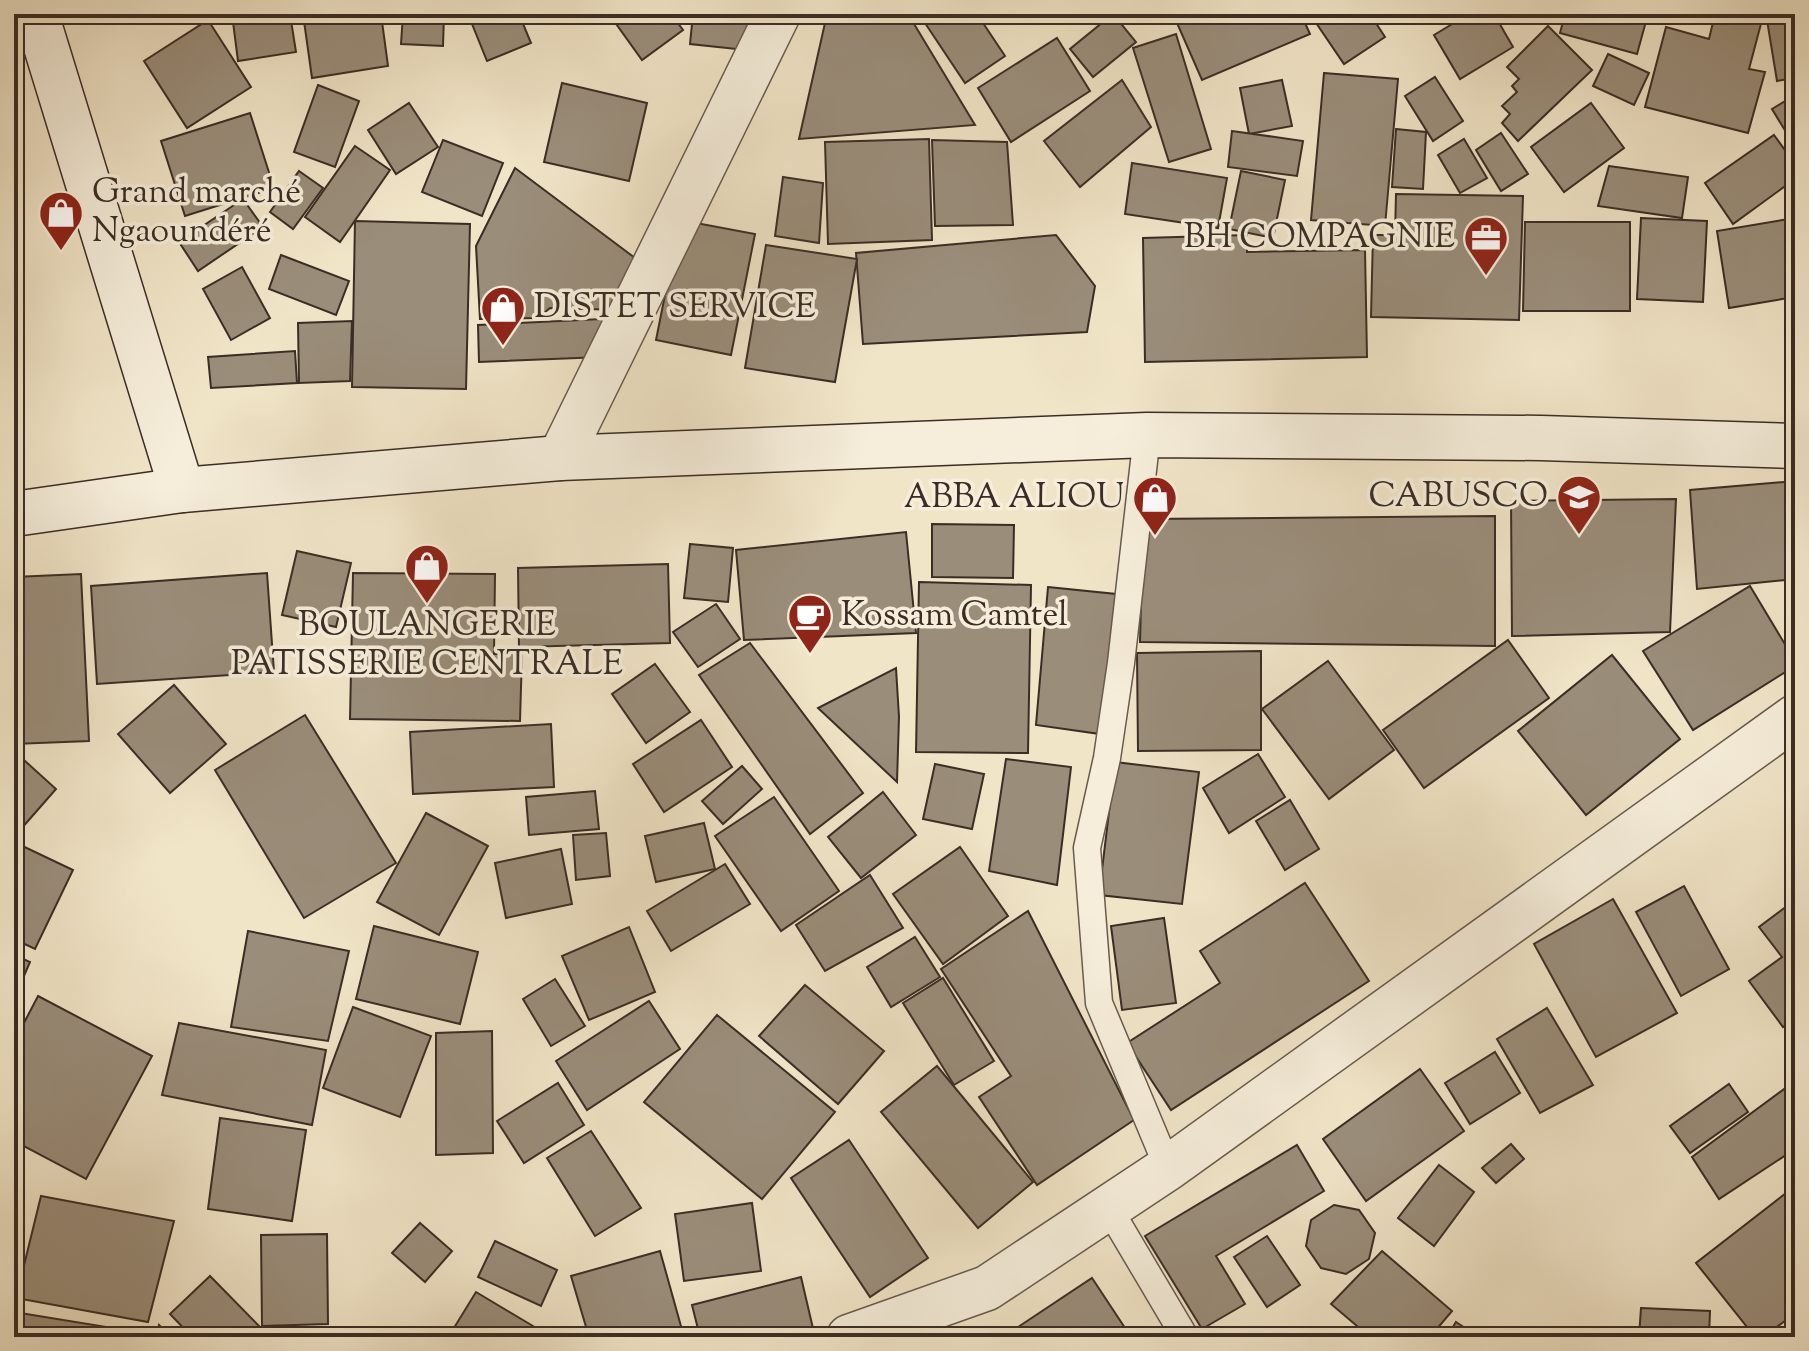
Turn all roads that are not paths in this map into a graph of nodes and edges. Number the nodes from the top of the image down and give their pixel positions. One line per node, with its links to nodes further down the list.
1 (36, 14): 6 (street)
2 (778, 14): 5 (street)
3 (1147, 435): 4 (street); 5 (street); 9 (lane)
4 (1795, 446)
5 (560, 458): 6 (street)
6 (182, 490): 7 (street)
7 (14, 514)
8 (1795, 717): 9 (street)
9 (1168, 1168): 10 (street)
10 (1108, 1207): 11 (street); 12 (lane)
11 (849, 1337)
12 (1185, 1337)

